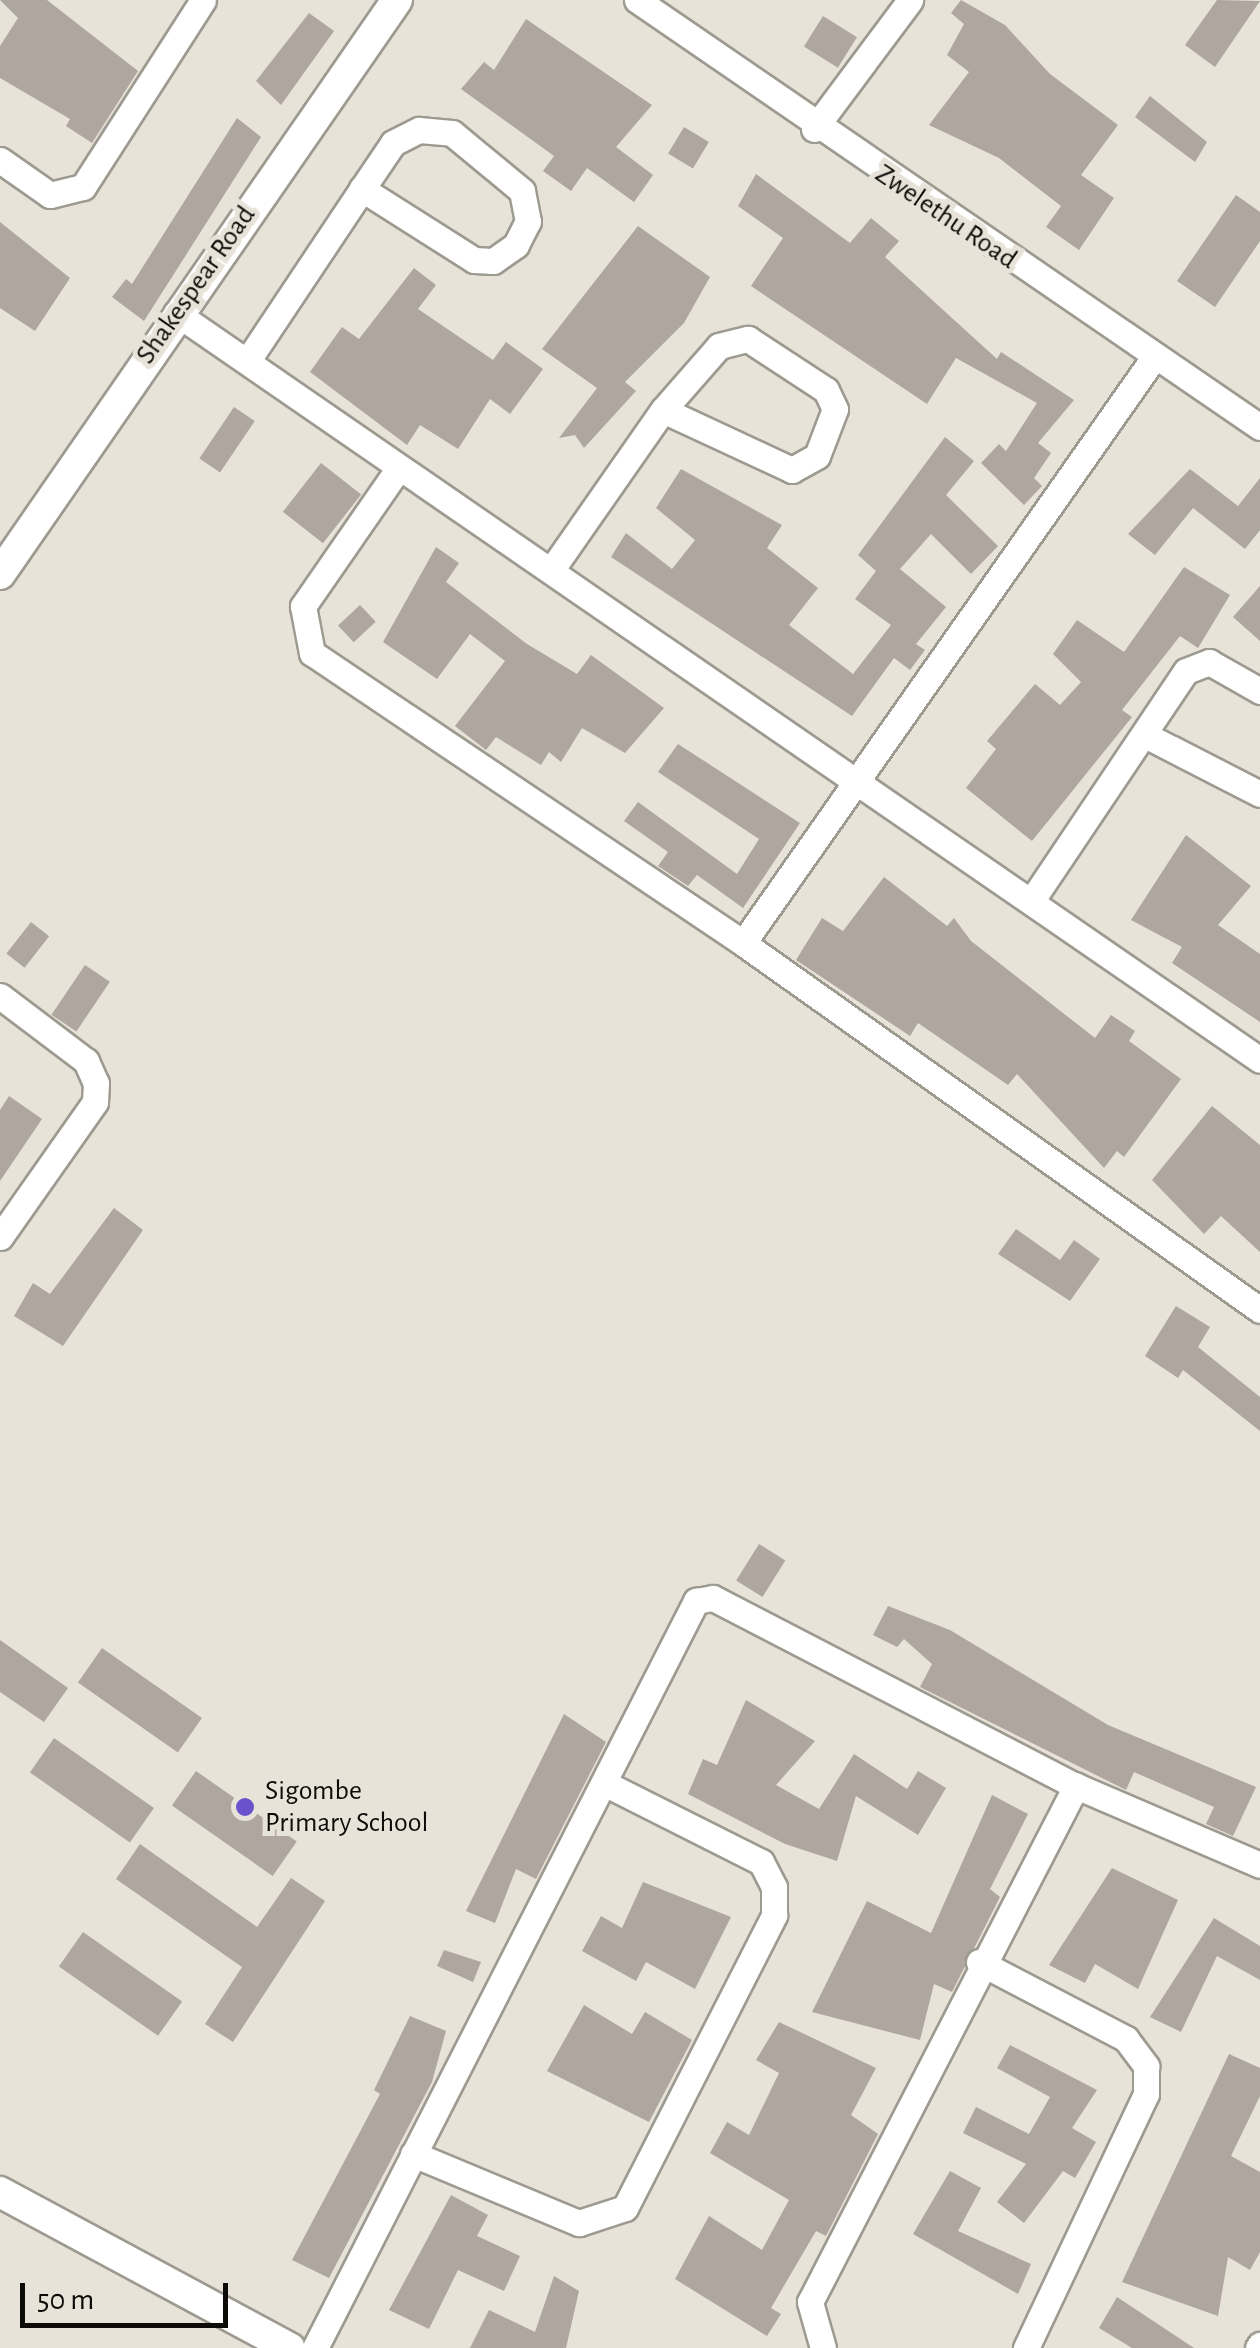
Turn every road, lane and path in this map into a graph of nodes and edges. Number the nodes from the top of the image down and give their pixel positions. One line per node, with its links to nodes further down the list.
1 (204, 0): 6 (street)
2 (397, 0): 8 (street, Shakespear Road)
3 (636, 0): 5 (street, Zwelethu Road)
4 (910, 0): 5 (street)
5 (814, 129): 9 (street, Zwelethu Road)
6 (0, 160)
7 (362, 189): 7 (street); 10 (street)
8 (176, 312): 10 (street); 15 (street, Shakespear Road)
9 (1155, 356): 12 (street, Zwelethu Road); 18 (street)
10 (248, 360): 13 (street)
11 (663, 410): 11 (street); 14 (street)
12 (1260, 427)
13 (398, 469): 14 (street); 21 (street)
14 (552, 570): 18 (street)
15 (0, 574)
16 (1260, 691): 17 (street)
17 (1145, 735): 19 (street); 20 (street)
18 (852, 780): 20 (street); 21 (street)
19 (1260, 794)
20 (1034, 898): 23 (street)
21 (743, 943): 25 (street)
22 (0, 996): 24 (street)
23 (1260, 1060)
24 (0, 1237)
25 (1260, 1310)
26 (604, 1783): 27 (street); 30 (street); 30 (street)
27 (1076, 1786): 28 (street); 29 (street)
28 (1260, 1865)
29 (979, 1962): 34 (street); 35 (street)
30 (414, 2154): 33 (street)
31 (0, 2192): 32 (street)
32 (290, 2348)
33 (315, 2348)
34 (823, 2348)
35 (1026, 2348)

